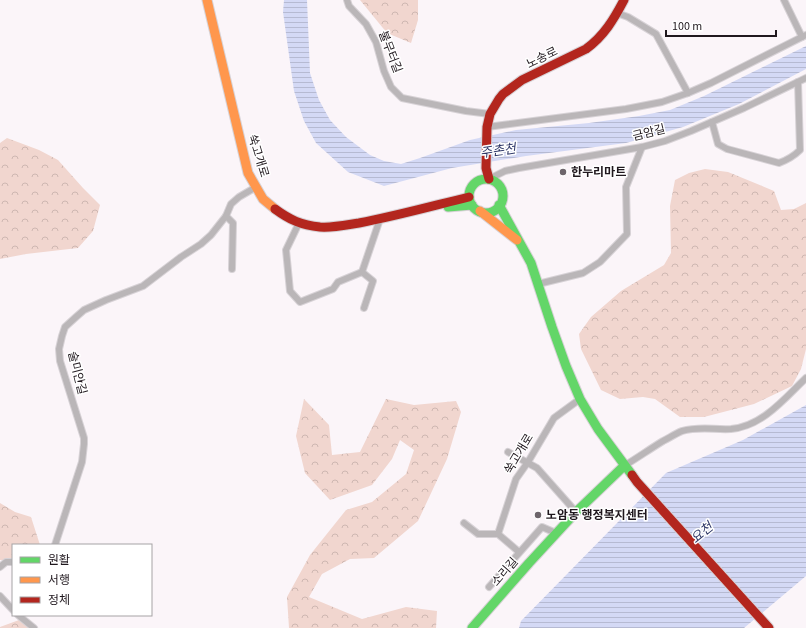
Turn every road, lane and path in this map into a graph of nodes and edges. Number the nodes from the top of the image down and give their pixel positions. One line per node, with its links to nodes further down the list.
1 (207, 0): 15 (main road, 쑥고개로)
2 (348, 0): 10 (street, 불무터길)
3 (624, 0): 5 (main road, 노송로)
4 (784, 0): 6 (street)
5 (617, 12): 9 (street); 10 (main road, 노송로)
6 (804, 36): 9 (street)
7 (806, 78): 8 (street, 금암길)
8 (798, 82): 11 (street, 금암길); 11 (street)
9 (688, 93): 12 (street)
10 (490, 114): 12 (main road, 노송로)
11 (712, 122): 13 (street, 금암길)
12 (487, 129): 14 (main road, 노송로)
13 (642, 147): 14 (street, 금암길); 25 (street)
14 (489, 179): 16 (main road); 17 (main road)
15 (256, 187): 19 (street, 술미안길); 21 (main road, 쑥고개로)
16 (471, 201): 18 (main road); 20 (main road, 쑥고개로)
17 (499, 205): 18 (main road); 22 (main road)
18 (480, 212): 22 (main road)
19 (226, 216): 23 (street); 36 (street, 술미안길)
20 (380, 219): 21 (main road, 쑥고개로); 24 (street)
21 (299, 223): 24 (street)
22 (521, 244): 25 (main road)
23 (232, 269)
24 (362, 272): 26 (street)
25 (538, 284): 28 (main road)
26 (364, 308)
27 (806, 378): 31 (street)
28 (580, 399): 30 (street, 쑥고개로); 31 (main road)
29 (508, 452): 30 (street)
30 (528, 462): 32 (street); 34 (street, 쑥고개로)
31 (624, 466): 32 (main road, 소리길); 46 (main road)
32 (576, 512): 35 (main road, 소리길)
33 (464, 523): 34 (street)
34 (498, 534): 37 (street, 소리길)
35 (556, 534): 37 (street, 소리길); 45 (main road, 소리길)
36 (55, 544)
37 (520, 552): 40 (street, 소리길)
38 (12, 562): 39 (street)
39 (0, 567)
40 (489, 587)
41 (0, 596): 42 (street)
42 (12, 609)
43 (19, 616): 44 (street)
44 (34, 628)
45 (472, 628)
46 (769, 628)

